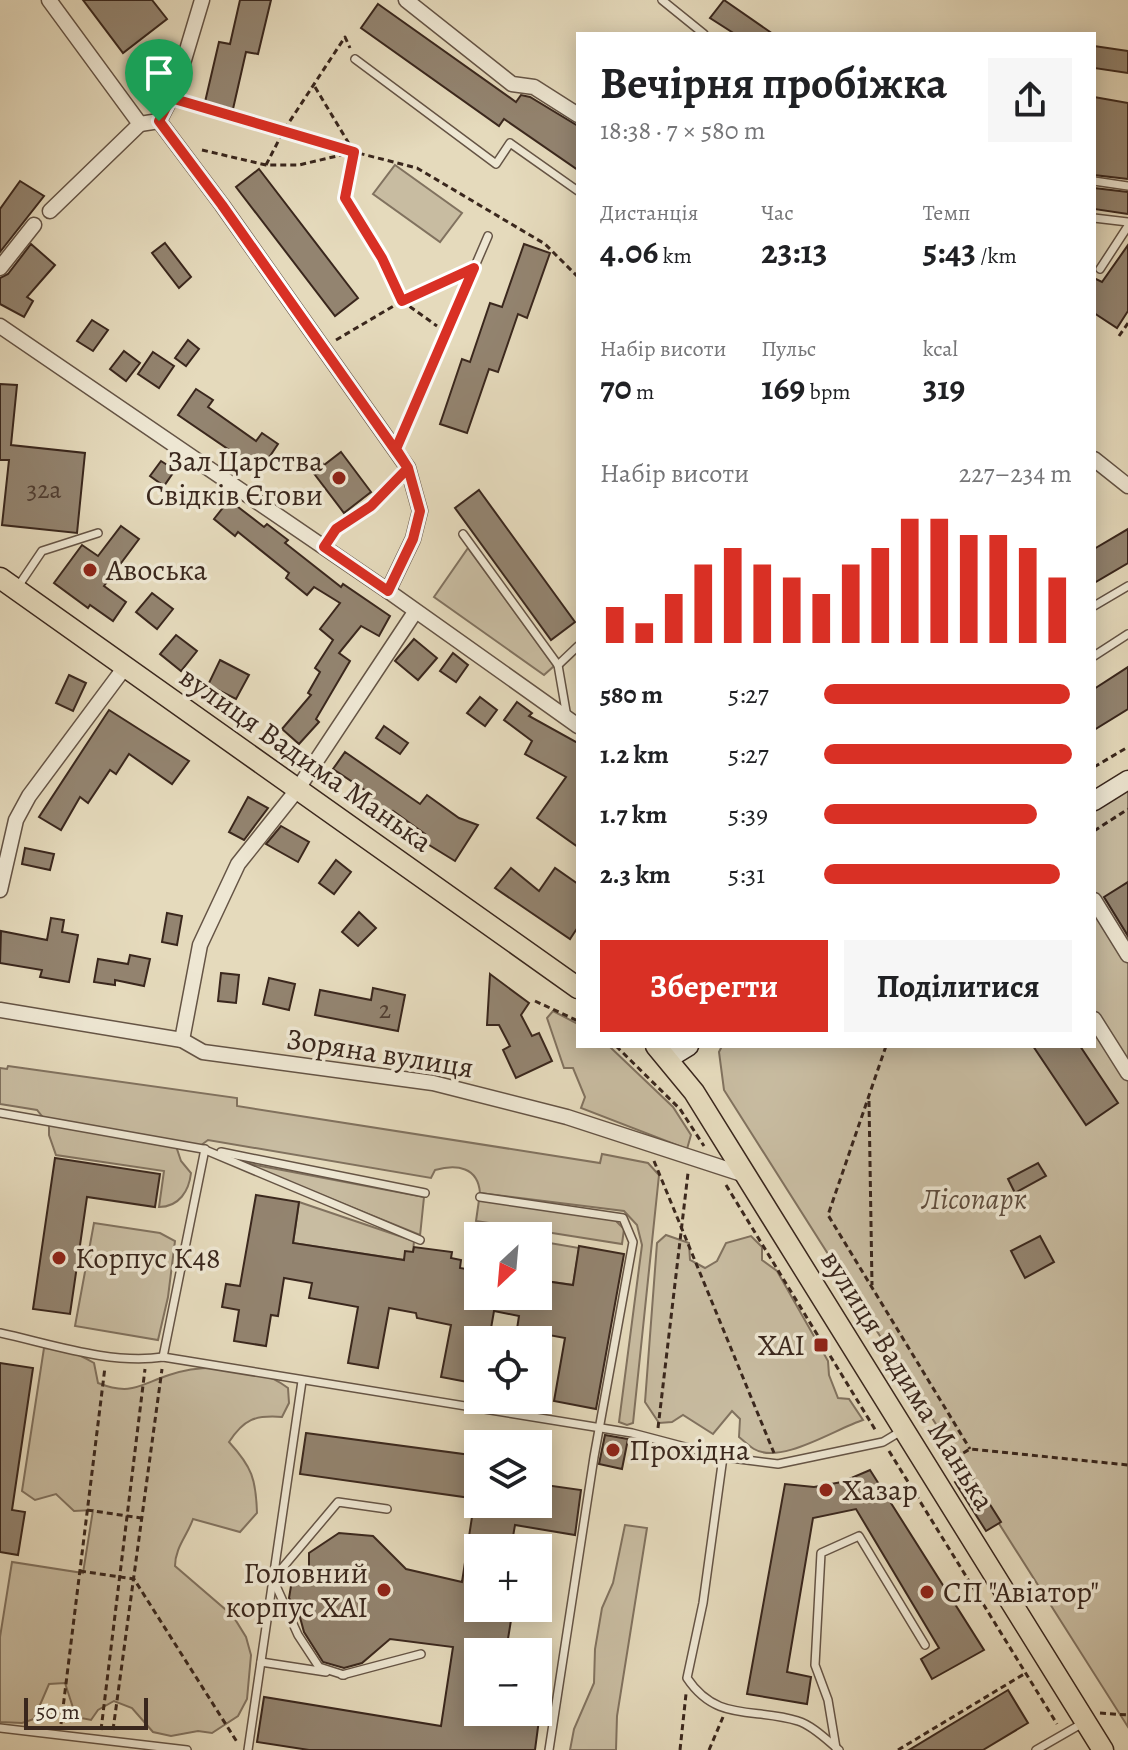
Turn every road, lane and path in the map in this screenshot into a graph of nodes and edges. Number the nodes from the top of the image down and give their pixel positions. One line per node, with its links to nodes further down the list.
1 (49, 0): 11 (street)
2 (202, 0): 8 (street)
3 (406, 0): 9 (street)
4 (662, 0): 5 (lane)
5 (702, 32)
6 (355, 59): 7 (path); 18 (lane)
7 (315, 87): 12 (path); 14 (path)
8 (171, 98): 10 (street); 12 (path)
9 (576, 114)
10 (159, 121): 11 (street); 33 (street)
11 (140, 124): 19 (street)
12 (284, 130): 14 (path); 15 (path)
13 (197, 149): 15 (path)
14 (354, 152): 15 (path); 27 (path); 28 (path)
15 (266, 165)
16 (1096, 181): 17 (lane)
17 (1128, 186)
18 (576, 190)
19 (50, 211)
20 (1096, 218): 21 (lane)
21 (1128, 224): 26 (lane)
22 (34, 225): 24 (street)
23 (488, 236): 25 (lane)
24 (0, 268)
25 (474, 268): 28 (path); 31 (lane)
26 (1100, 269)
27 (576, 275)
28 (402, 301): 31 (path); 33 (path)
29 (1128, 323): 32 (path)
30 (0, 326): 40 (street)
31 (446, 332): 34 (lane)
32 (1119, 336)
33 (324, 348): 34 (street)
34 (396, 449): 36 (street)
35 (1096, 461): 37 (street)
36 (408, 468): 40 (path); 43 (street)
37 (1128, 486)
38 (98, 533): 41 (lane)
39 (463, 534): 49 (lane)
40 (324, 547): 43 (street)
41 (8, 584): 50 (main road, вулиця Вадима Манька)
42 (1128, 586): 44 (lane)
43 (388, 591): 45 (street)
44 (1096, 605)
45 (415, 612): 51 (street); 55 (street)
46 (1128, 634): 48 (lane)
47 (576, 648): 49 (lane)
48 (1096, 655)
49 (558, 665): 51 (lane)
50 (125, 667): 55 (main road, вулиця Вадима Манька); 59 (street)
51 (573, 722)
52 (1128, 747): 53 (path)
53 (1096, 766)
54 (1128, 780): 56 (street)
55 (297, 790): 62 (main road, вулиця Вадима Манька); 67 (street)
56 (1096, 800)
57 (1128, 809): 58 (path)
58 (1096, 830)
59 (0, 890)
60 (1096, 903): 61 (street)
61 (1128, 955)
62 (576, 987)
63 (535, 1001): 65 (path)
64 (0, 1010): 67 (street, Зоряна вулиця)
65 (576, 1020)
66 (1096, 1022): 71 (street)
67 (182, 1040): 76 (street, Зоряна вулиця)
68 (618, 1048): 76 (path)
69 (885, 1048): 72 (path)
70 (662, 1052): 78 (main road, вулиця Вадима Манька)
71 (1128, 1073)
72 (869, 1097): 83 (path); 83 (path)
73 (0, 1113): 74 (lane)
74 (203, 1149): 79 (lane); 82 (lane); 86 (lane)
75 (647, 1154): 81 (path)
76 (715, 1165): 78 (street, Зоряна вулиця); 92 (path)
77 (689, 1166): 81 (path)
78 (745, 1175): 90 (main road, вулиця Вадима Манька)
79 (425, 1193)
80 (480, 1197): 89 (lane)
81 (680, 1222): 91 (path); 95 (path)
82 (420, 1240)
83 (872, 1289): 93 (path)
84 (0, 1333): 85 (lane)
85 (107, 1355): 87 (lane); 99 (path)
86 (163, 1357): 87 (lane); 88 (lane); 101 (path)
87 (146, 1360): 100 (path)
88 (302, 1381): 89 (lane); 105 (lane)
89 (600, 1429): 91 (lane); 124 (lane)
90 (903, 1430): 92 (lane); 114 (main road, вулиця Вадима Манька)
91 (657, 1440): 94 (lane)
92 (883, 1442): 95 (lane); 109 (path)
93 (970, 1449): 96 (path); 97 (path)
94 (723, 1457): 95 (lane); 111 (lane)
95 (778, 1464)
96 (943, 1465)
97 (1128, 1465)
98 (387, 1509): 105 (lane)
99 (87, 1510): 100 (path); 102 (path)
100 (128, 1516): 101 (path); 103 (path)
101 (141, 1518): 104 (path)
102 (80, 1571): 103 (path); 117 (path)
103 (120, 1577): 104 (path); 118 (path)
104 (134, 1579): 119 (path); 122 (path)
105 (273, 1579): 108 (lane); 110 (lane)
106 (925, 1645): 120 (lane)
107 (421, 1654): 110 (lane)
108 (261, 1662): 110 (lane); 123 (lane)
109 (1024, 1674): 116 (path); 127 (path)
110 (344, 1675)
111 (687, 1678): 112 (lane); 125 (path)
112 (726, 1710): 120 (lane); 126 (path)
113 (1128, 1715): 114 (path)
114 (1085, 1722): 116 (lane); 129 (main road, вулиця Вадима Манька)
115 (0, 1728): 117 (lane)
116 (1064, 1734): 128 (lane)
117 (59, 1735): 118 (lane)
118 (100, 1740): 119 (lane)
119 (112, 1740): 121 (lane)
120 (837, 1749)
121 (187, 1750)
122 (242, 1750)
123 (248, 1750)
124 (549, 1750)
125 (680, 1750)
126 (709, 1750)
127 (898, 1750)
128 (1036, 1750)
129 (1103, 1750)

